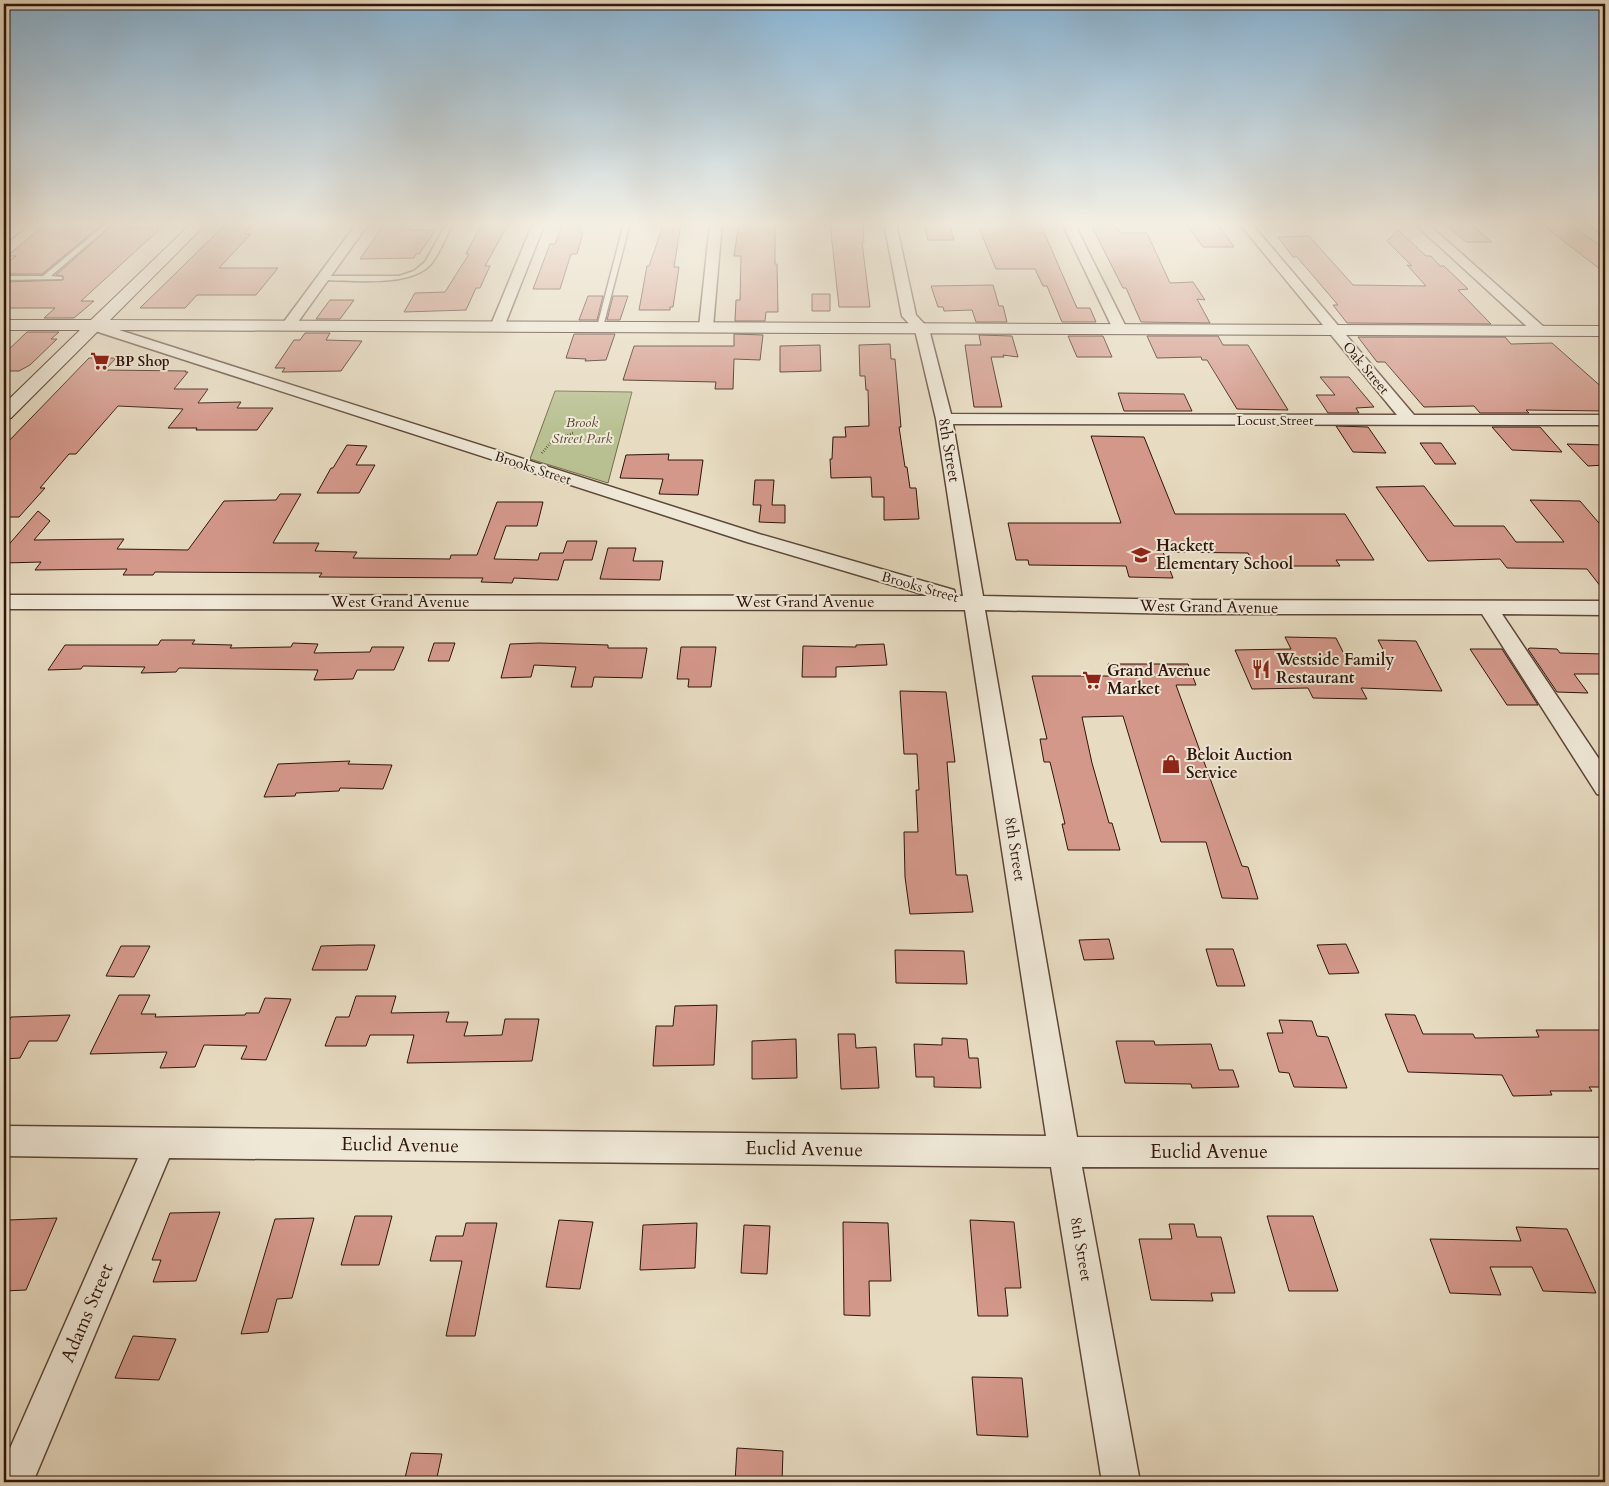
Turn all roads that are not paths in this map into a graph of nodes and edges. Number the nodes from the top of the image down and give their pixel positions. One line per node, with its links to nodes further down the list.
1 (129, 292): 11 (street)
2 (312, 292): 12 (street)
3 (511, 292): 13 (street)
4 (609, 292): 14 (lane)
5 (709, 292): 15 (street)
6 (905, 292): 16 (street, 8th Street)
7 (1102, 292): 17 (street)
8 (1302, 292): 18 (street, Oak Street)
9 (1498, 292): 19 (street)
10 (4, 325): 11 (street)
11 (94, 326): 12 (street); 21 (street); 26 (street, Brooks Street)
12 (288, 326): 13 (street)
13 (497, 327): 14 (street)
14 (600, 327): 15 (street)
15 (706, 327): 16 (street)
16 (922, 329): 17 (street); 22 (street, 8th Street)
17 (1120, 329): 18 (street)
18 (1333, 330): 19 (street); 23 (street, Oak Street)
19 (1540, 330): 20 (street)
20 (1605, 330)
21 (4, 414)
22 (944, 419): 23 (street, Locust Street); 26 (street, 8th Street)
23 (1410, 420): 24 (street, Locust Street)
24 (1605, 420)
25 (4, 602): 26 (street, West Grand Avenue)
26 (975, 602): 27 (street, West Grand Avenue); 32 (street, 8th Street)
27 (1488, 608): 28 (street, West Grand Avenue); 29 (street)
28 (1605, 608)
29 (1605, 787)
30 (4, 1140): 31 (street, Euclid Avenue)
31 (160, 1143): 32 (street, Euclid Avenue); 34 (street, Adams Street)
32 (1064, 1152): 33 (street, Euclid Avenue); 35 (street, 8th Street)
33 (1605, 1153)
34 (14, 1482)
35 (1121, 1482)

